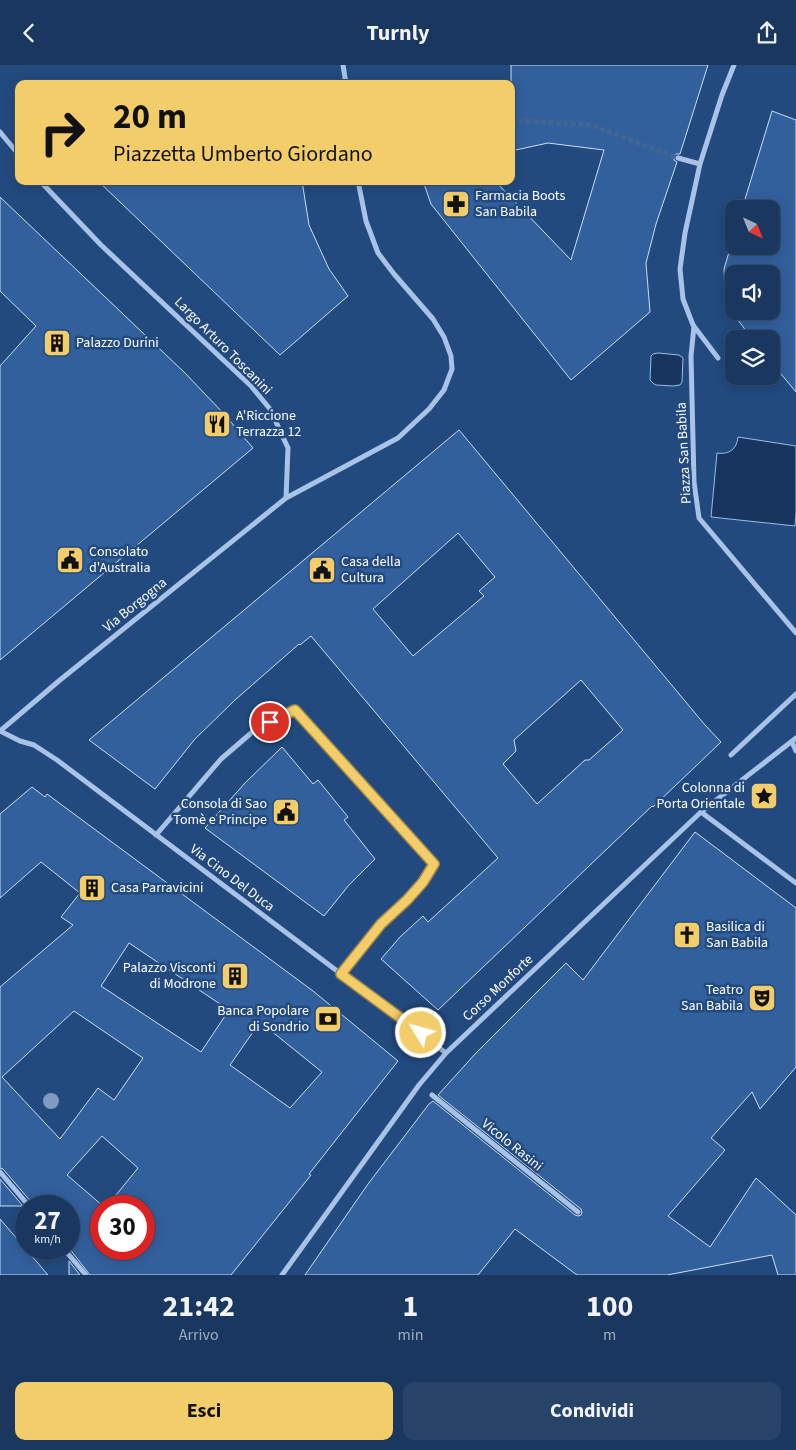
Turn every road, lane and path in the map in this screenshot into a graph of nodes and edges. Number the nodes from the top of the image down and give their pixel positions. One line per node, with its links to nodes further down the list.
1 (343, 65): 3 (street)
2 (734, 65): 7 (street)
3 (345, 80)
4 (0, 132): 5 (street)
5 (15, 150)
6 (678, 158): 7 (street)
7 (700, 164): 10 (street)
8 (44, 185): 12 (street, Largo Arturo Toscanini)
9 (359, 185): 12 (street)
10 (693, 325): 11 (street); 13 (street, Piazza San Babila)
11 (718, 358)
12 (286, 498): 15 (street, Via Borgogna)
13 (796, 633)
14 (796, 694): 18 (street)
15 (0, 731): 20 (street, Via Cino Del Duca)
16 (795, 740): 17 (street); 19 (street)
17 (796, 751)
18 (731, 755)
19 (701, 812): 21 (street); 23 (street, Corso Monforte)
20 (156, 835): 22 (street, Via Cino Del Duca); 22 (street)
21 (796, 883)
22 (341, 974): 23 (street, Via Cino Del Duca)
23 (446, 1053): 30 (street, Corso Monforte)
24 (432, 1095): 27 (street, Vicolo Rasini)
25 (0, 1171): 26 (street)
26 (20, 1195)
27 (578, 1212)
28 (73, 1260): 29 (street)
29 (86, 1275)
30 (282, 1275)

